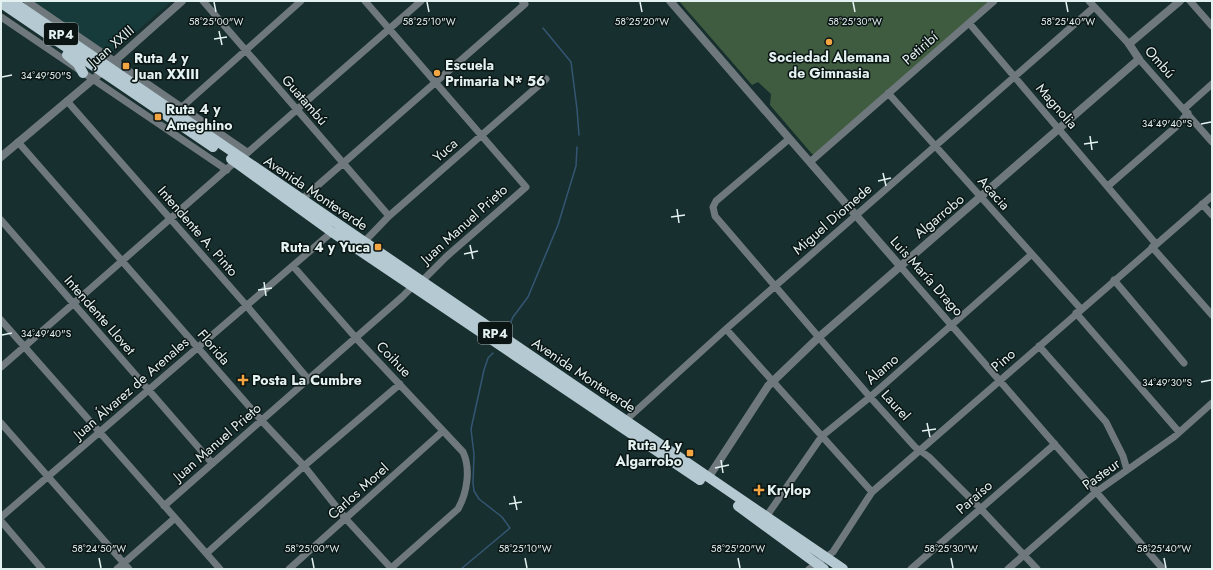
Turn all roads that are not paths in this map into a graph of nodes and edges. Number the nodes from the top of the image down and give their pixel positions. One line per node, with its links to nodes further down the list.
1 (12, 1): 24 (main road, Avenida Monteverde / RP4)
2 (27, 1): 24 (street)
3 (182, 1): 24 (street, Juan XXIII)
4 (203, 1): 22 (street, Guatambú)
5 (301, 1): 22 (street)
6 (365, 1): 20 (street)
7 (422, 1): 20 (street)
8 (670, 1): 38 (street, Luis María Drago)
9 (994, 1): 17 (street, Petiribí)
10 (1088, 1): 15 (street, Ombú)
11 (1180, 1): 21 (street)
12 (1190, 1): 18 (street)
13 (1, 3): 19 (main road, Avenida Monteverde / RP4)
14 (524, 3): 29 (street)
15 (1093, 8): 21 (street, Ombú); 26 (street, Miguel Diomede)
16 (1, 17): 25 (street)
17 (969, 23): 26 (street, Magnolia); 31 (street, Petiribí)
18 (1212, 26)
19 (36, 28): 24 (main road, Avenida Monteverde / RP4); 25 (main road)
20 (389, 29): 29 (street); 34 (street)
21 (1129, 44): 23 (street, Ombú)
22 (245, 50): 33 (street); 34 (street, Guatambú)
23 (1139, 59): 35 (street, Ombú); 36 (street, Algarrobo)
24 (112, 66): 27 (street, Juan XXIII); 33 (street); 43 (main road, Avenida Monteverde / RP4); 43 (main road, Avenida Monteverde / RP4)
25 (83, 72): 27 (street)
26 (1014, 77): 36 (street, Magnolia); 41 (street, Miguel Diomede)
27 (92, 79): 32 (street, Juan XXIII); 46 (street)
28 (546, 79): 37 (street, Yuca)
29 (435, 82): 37 (street); 45 (street)
30 (1212, 84): 35 (street)
31 (888, 93): 41 (street, Acacia); 44 (street, Petiribí)
32 (67, 101): 39 (street, Juan XXIII); 55 (street, Intendente A. Pinto)
33 (182, 107): 43 (street)
34 (296, 109): 43 (street); 45 (street, Guatambú)
35 (1186, 111): 40 (street, Ombú); 47 (street)
36 (1059, 128): 47 (street, Magnolia); 49 (street, Algarrobo)
37 (482, 136): 53 (street, Yuca); 65 (street, Juan Manuel Prieto)
38 (789, 139): 44 (street, Luis María Drago); 66 (street, Laurel)
39 (18, 142): 42 (street, Juan XXIII); 61 (street, Florida)
40 (1212, 142)
41 (935, 146): 49 (street, Acacia); 54 (street, Miguel Diomede)
42 (1, 157)
43 (242, 158): 46 (street); 50 (main road, Avenida Monteverde / RP4); 57 (main road, Avenida Monteverde / RP4)
44 (810, 162): 54 (street, Luis María Drago)
45 (343, 163): 50 (street); 53 (street, Guatambú)
46 (227, 170): 55 (street)
47 (1108, 186): 59 (street, Magnolia)
48 (1212, 196): 51 (street, Pino)
49 (980, 198): 60 (street, Acacia); 63 (street, Algarrobo)
50 (301, 200): 58 (main road, Avenida Monteverde / RP4)
51 (1202, 204): 52 (street); 59 (street, Pino)
52 (1212, 215)
53 (389, 216): 58 (street, Yuca)
54 (856, 216): 63 (street, Luis María Drago); 66 (street, Miguel Diomede)
55 (170, 219): 61 (street); 68 (street, Intendente A. Pinto)
56 (1, 220): 67 (street, Intendente Llovet)
57 (332, 232): 62 (street, Juan Álvarez de Arenales); 65 (main road, Avenida Monteverde / RP4)
58 (364, 242): 65 (main road, Avenida Monteverde / RP4)
59 (1154, 245): 64 (street, Pino); 70 (street, Magnolia)
60 (1032, 254): 69 (street, Acacia); 72 (street, Álamo)
61 (122, 261): 67 (street); 78 (street, Florida)
62 (293, 266): 68 (street, Juan Álvarez de Arenales); 75 (street, Coihue)
63 (900, 266): 72 (street, Luis María Drago); 74 (street, Algarrobo)
64 (1114, 280): 69 (street, Pino); 79 (street)
65 (417, 284): 75 (street, Juan Manuel Prieto); 89 (main road, Avenida Monteverde / RP4); 115 (main road, Avenida Monteverde / RP4)
66 (775, 286): 73 (street, Miguel Diomede); 74 (street, Laurel)
67 (72, 303): 76 (street); 85 (street, Intendente Llovet)
68 (246, 306): 78 (street, Juan Álvarez de Arenales); 81 (street, Intendente A. Pinto)
69 (1079, 311): 77 (street, Pino); 92 (street, Acacia)
70 (1212, 315)
71 (1, 320): 76 (street)
72 (952, 324): 82 (street, Luis María Drago); 86 (street, Álamo)
73 (726, 329): 83 (street); 89 (street, Miguel Diomede)
74 (819, 337): 83 (street, Algarrobo); 86 (street, Laurel)
75 (356, 338): 81 (street, Juan Manuel Prieto); 84 (street, Coihue)
76 (24, 346): 80 (street); 93 (street)
77 (1039, 346): 82 (street, Pino); 99 (street)
78 (198, 348): 85 (street, Juan Álvarez de Arenales); 88 (street, Florida)
79 (1184, 363)
80 (1, 367)
81 (308, 379): 88 (street, Juan Manuel Prieto)
82 (1000, 380): 95 (street, Luis María Drago); 96 (street, Pino)
83 (772, 381): 94 (street); 101 (street, Algarrobo)
84 (400, 384): 91 (street, Coihue); 98 (street)
85 (149, 390): 93 (street, Juan Álvarez de Arenales); 97 (street, Intendente Llovet)
86 (870, 397): 94 (street, Álamo); 96 (street, Laurel)
87 (1212, 403): 92 (street, Pasteur)
88 (261, 420): 97 (street, Juan Manuel Prieto); 98 (street, Florida)
89 (626, 420): 101 (main road, Avenida Monteverde / RP4)
90 (1, 423): 100 (street)
91 (443, 431): 109 (street, Carlos Morel); 116 (street, Coihue)
92 (1178, 432): 99 (street, Pasteur)
93 (99, 433): 100 (street, Juan Álvarez de Arenales); 104 (street)
94 (822, 436): 102 (street); 107 (street, Álamo)
95 (1055, 444): 103 (street, Luis María Drago); 105 (street, Paraíso)
96 (920, 450): 102 (street, Pino); 105 (street, Laurel)
97 (212, 463): 104 (street, Juan Manuel Prieto)
98 (304, 466): 109 (street, Florida); 111 (street)
99 (1128, 470): 103 (street, Pasteur)
100 (48, 476): 106 (street, Juan Álvarez de Arenales); 114 (street)
101 (708, 478): 107 (main road, Avenida Monteverde / RP4)
102 (872, 492): 113 (street, Pino)
103 (1096, 492): 112 (street, Pasteur); 126 (street, Luis María Drago)
104 (164, 506): 108 (street)
105 (980, 508): 112 (street, Laurel); 123 (street, Paraíso)
106 (1, 517)
107 (766, 517): 113 (main road, Avenida Monteverde / RP4)
108 (175, 518): 111 (street); 114 (street)
109 (346, 519): 116 (street, Florida); 121 (street, Carlos Morel)
110 (1, 521): 117 (street)
111 (207, 553): 120 (street)
112 (1025, 554): 124 (street, Pasteur); 125 (street, Laurel)
113 (827, 558): 115 (street, RP4); 122 (main road, Avenida Monteverde / RP4)
114 (124, 563): 118 (street); 119 (street)
115 (816, 567)
116 (391, 568)
117 (42, 569)
118 (117, 569)
119 (129, 569)
120 (220, 569)
121 (289, 569)
122 (843, 569)
123 (911, 569)
124 (1008, 569)
125 (1038, 569)
126 (1163, 569)

